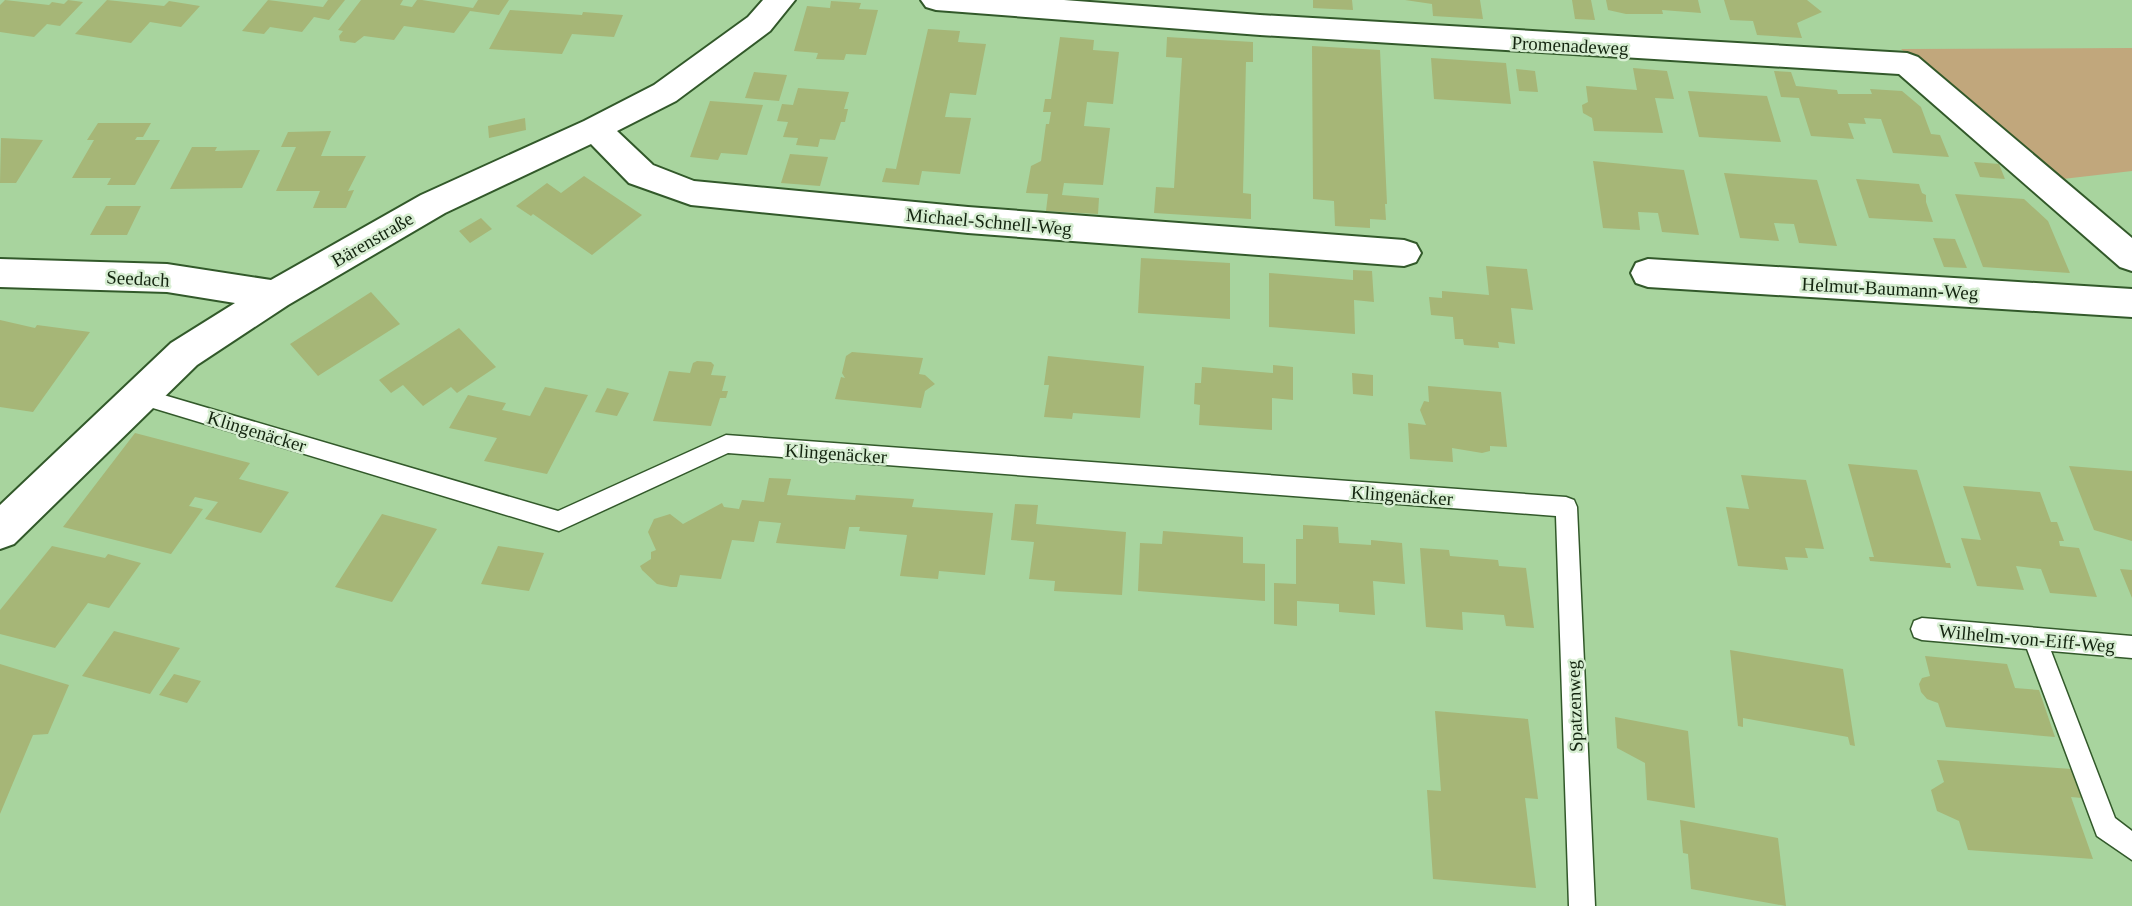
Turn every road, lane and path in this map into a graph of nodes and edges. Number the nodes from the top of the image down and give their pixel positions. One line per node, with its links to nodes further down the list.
1 (780, 0): 3 (street, Bärenstraße)
2 (936, 0): 5 (street, Promenadeweg)
3 (596, 129): 4 (street, Michael-Schnell-Weg); 8 (street, Bärenstraße)
4 (1404, 253)
5 (2132, 258)
6 (0, 273): 8 (street, Seedach)
7 (1648, 274): 9 (street, Helmut-Baumann-Weg)
8 (275, 295): 10 (street, Bärenstraße)
9 (2132, 303)
10 (140, 396): 11 (lane, Klingenäcker); 12 (street, Bärenstraße)
11 (1566, 507): 17 (lane, Spatzenweg)
12 (0, 531)
13 (1922, 629): 14 (lane, Wilhelm-von-Eiff-Weg)
14 (2036, 641): 15 (lane, Wilhelm-von-Eiff-Weg); 16 (lane)
15 (2132, 647)
16 (2132, 847)
17 (1582, 906)

